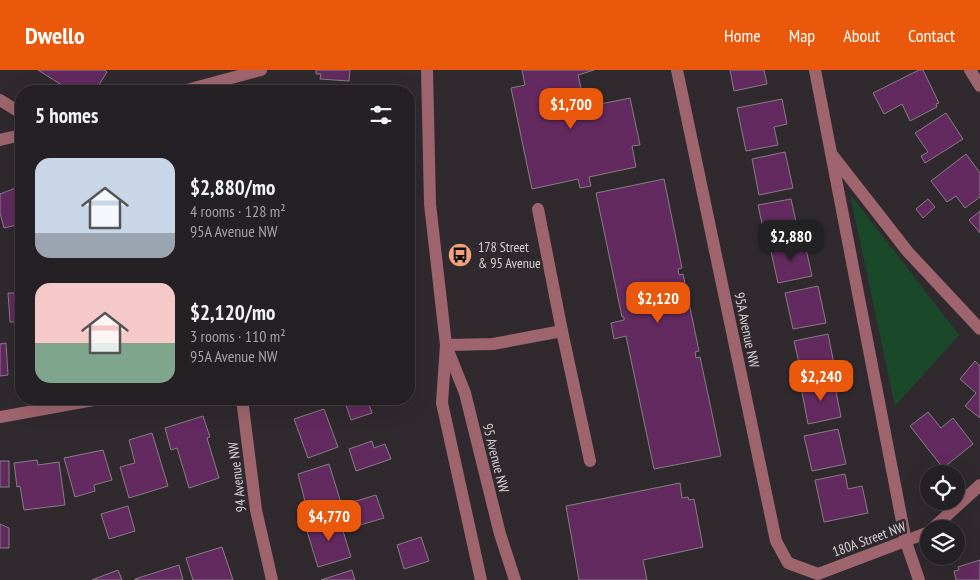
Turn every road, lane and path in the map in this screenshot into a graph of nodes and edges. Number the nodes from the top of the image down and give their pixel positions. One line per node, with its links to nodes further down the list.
1 (262, 70): 6 (street)
2 (427, 70): 16 (street, 95 Avenue NW)
3 (678, 70): 25 (street, 95A Avenue NW)
4 (816, 70): 12 (street)
5 (970, 70): 7 (street)
6 (206, 85)
7 (980, 86)
8 (0, 100): 9 (street)
9 (15, 109)
10 (15, 136): 11 (street)
11 (0, 140)
12 (832, 154): 14 (street); 24 (street)
13 (538, 209): 15 (street)
14 (980, 329)
15 (562, 331): 16 (street); 20 (street)
16 (446, 345): 27 (street, 95 Avenue NW); 28 (street, 95 Avenue NW)
17 (66, 405): 19 (street)
18 (245, 405): 26 (street, 94 Avenue NW)
19 (0, 417)
20 (590, 461)
21 (980, 485): 22 (street)
22 (942, 520)
23 (920, 536): 24 (street, 180A Street NW)
24 (906, 542): 25 (street, 180A Street NW); 29 (street)
25 (818, 574)
26 (272, 580)
27 (481, 580)
28 (515, 580)
29 (919, 580)

